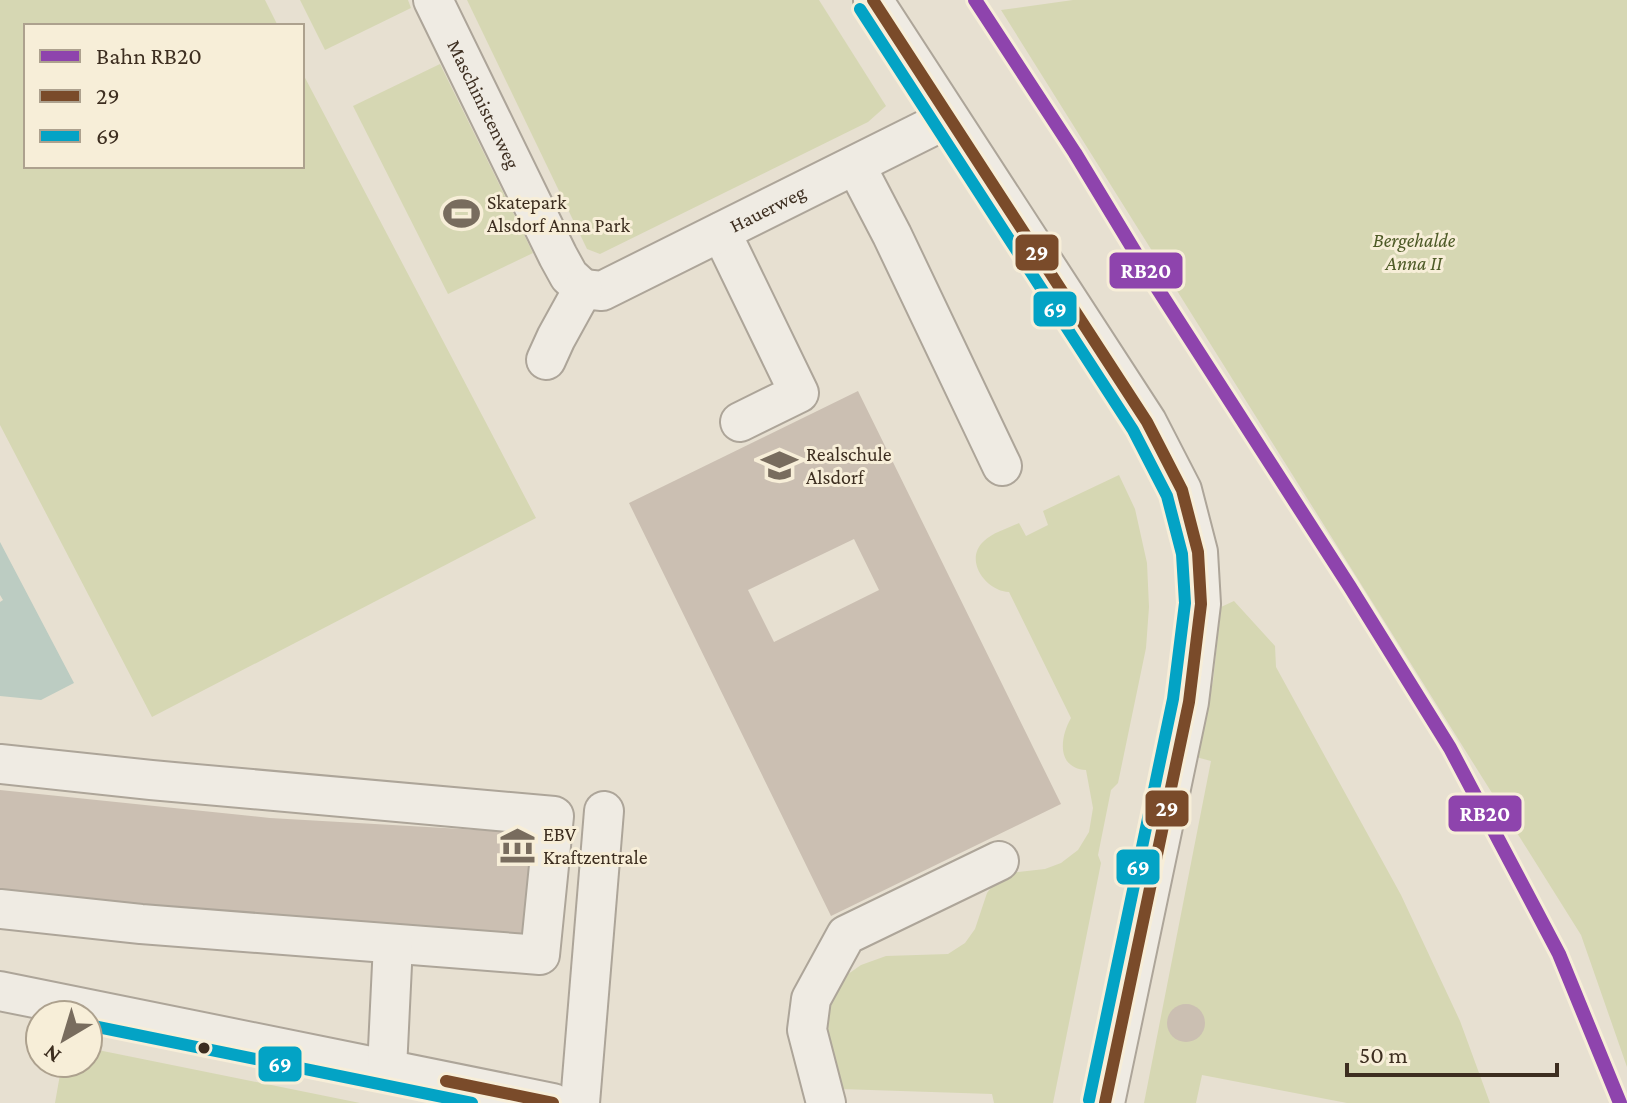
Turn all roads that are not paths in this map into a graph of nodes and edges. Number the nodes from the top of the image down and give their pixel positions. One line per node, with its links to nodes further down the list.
1 (433, 0): 6 (street, Maschinistenweg)
2 (873, 0): 3 (street)
3 (949, 118): 4 (street, Hauerweg); 20 (street)
4 (856, 166): 5 (street, Hauerweg); 9 (street)
5 (721, 232): 6 (street, Hauerweg); 8 (street)
6 (583, 289): 7 (street)
7 (546, 360)
8 (740, 422)
9 (1002, 466)
10 (0, 764): 11 (street)
11 (554, 816): 14 (street); 18 (street)
12 (999, 861): 19 (street)
13 (0, 909): 14 (street)
14 (393, 944): 16 (street)
15 (0, 991): 16 (street)
16 (387, 1069): 17 (street)
17 (553, 1103)
18 (580, 1103)
19 (826, 1103)
20 (1105, 1103)

